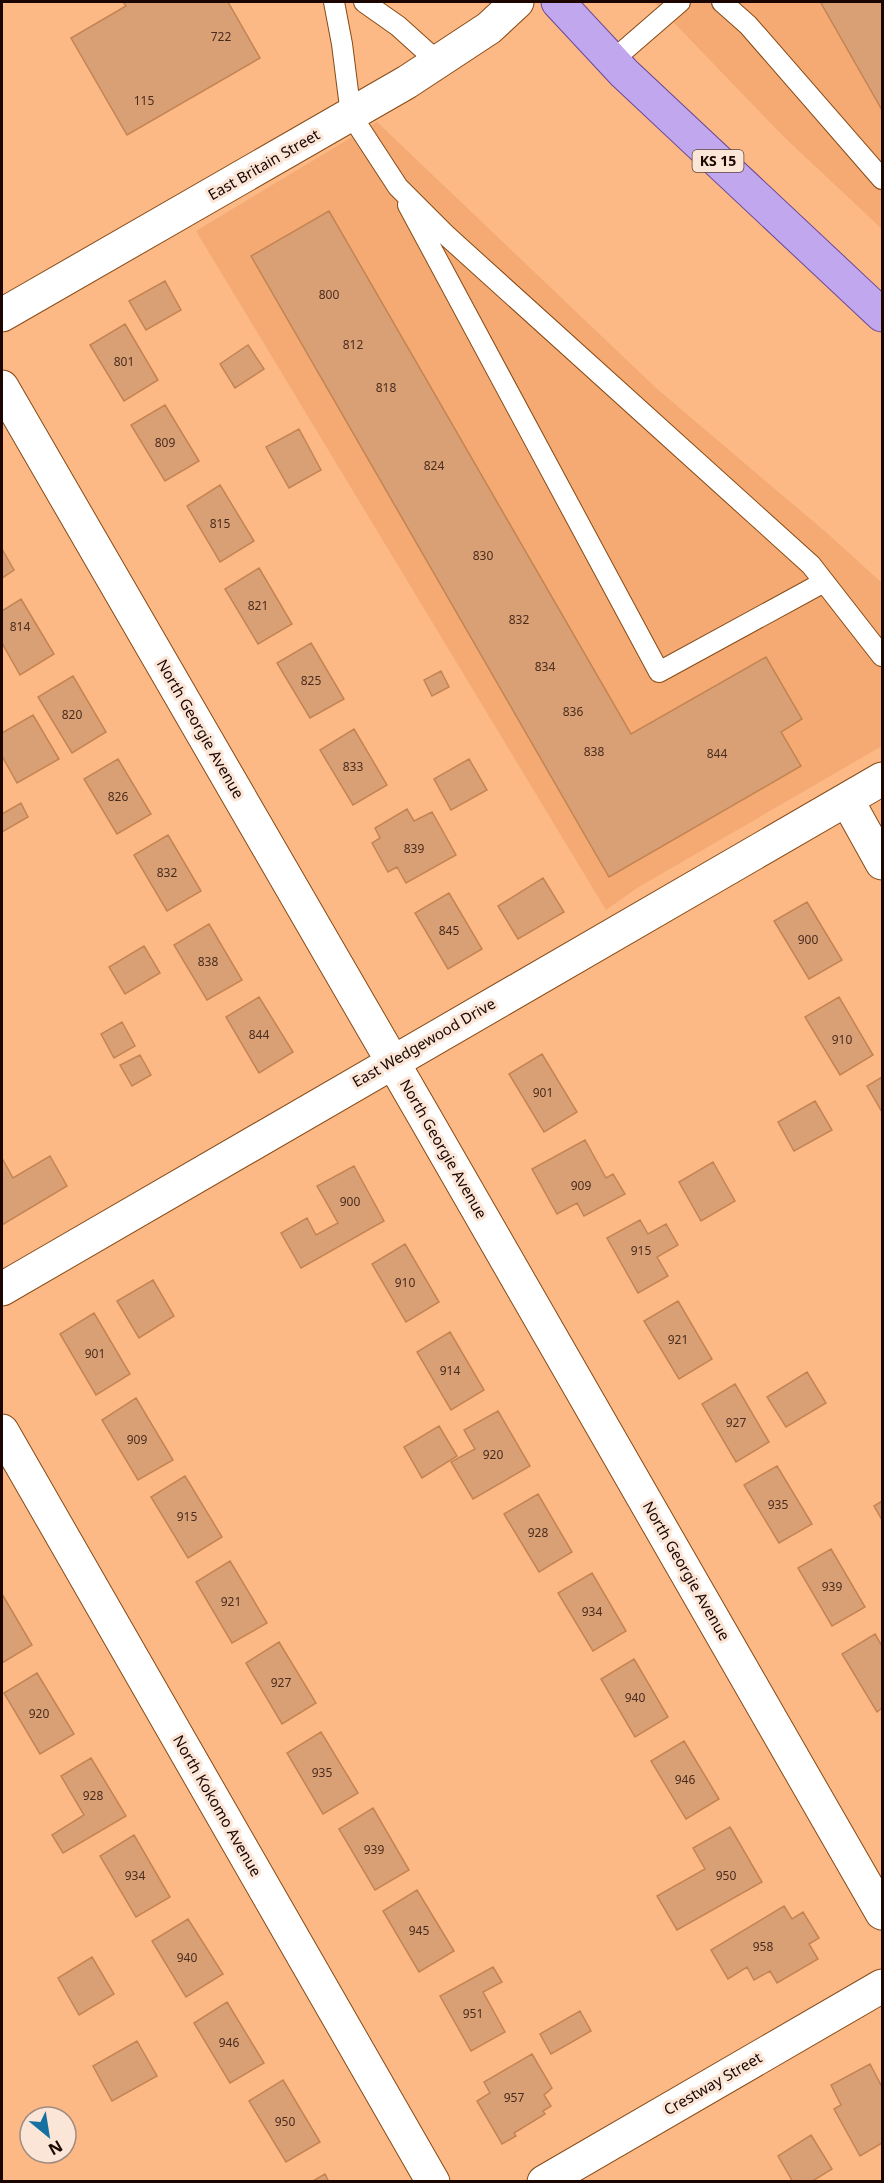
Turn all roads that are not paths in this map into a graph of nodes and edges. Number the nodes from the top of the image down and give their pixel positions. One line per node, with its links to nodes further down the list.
1 (334, 2): 9 (lane)
2 (364, 2): 8 (lane)
3 (517, 2): 8 (street, East Britain Street)
4 (558, 2): 7 (main road, KS 15)
5 (680, 2): 7 (lane)
6 (722, 2): 10 (lane)
7 (613, 60): 13 (main road, KS 15)
8 (438, 62): 9 (street, East Britain Street)
9 (351, 115): 11 (lane); 12 (street, East Britain Street)
10 (882, 179)
11 (398, 187): 15 (lane); 15 (lane)
12 (2, 315)
13 (882, 315)
14 (2, 387): 20 (street, North Georgie Avenue)
15 (824, 582): 16 (lane)
16 (882, 656)
17 (882, 779): 18 (street, East Wedgewood Drive)
18 (847, 800): 19 (street); 20 (street, East Wedgewood Drive)
19 (882, 863)
20 (393, 1061): 21 (street, East Wedgewood Drive); 23 (street, North Georgie Avenue)
21 (2, 1289)
22 (2, 1431): 25 (street, North Kokomo Avenue)
23 (882, 1913)
24 (882, 1986): 26 (street, Crestway Street)
25 (433, 2181)
26 (544, 2181)

